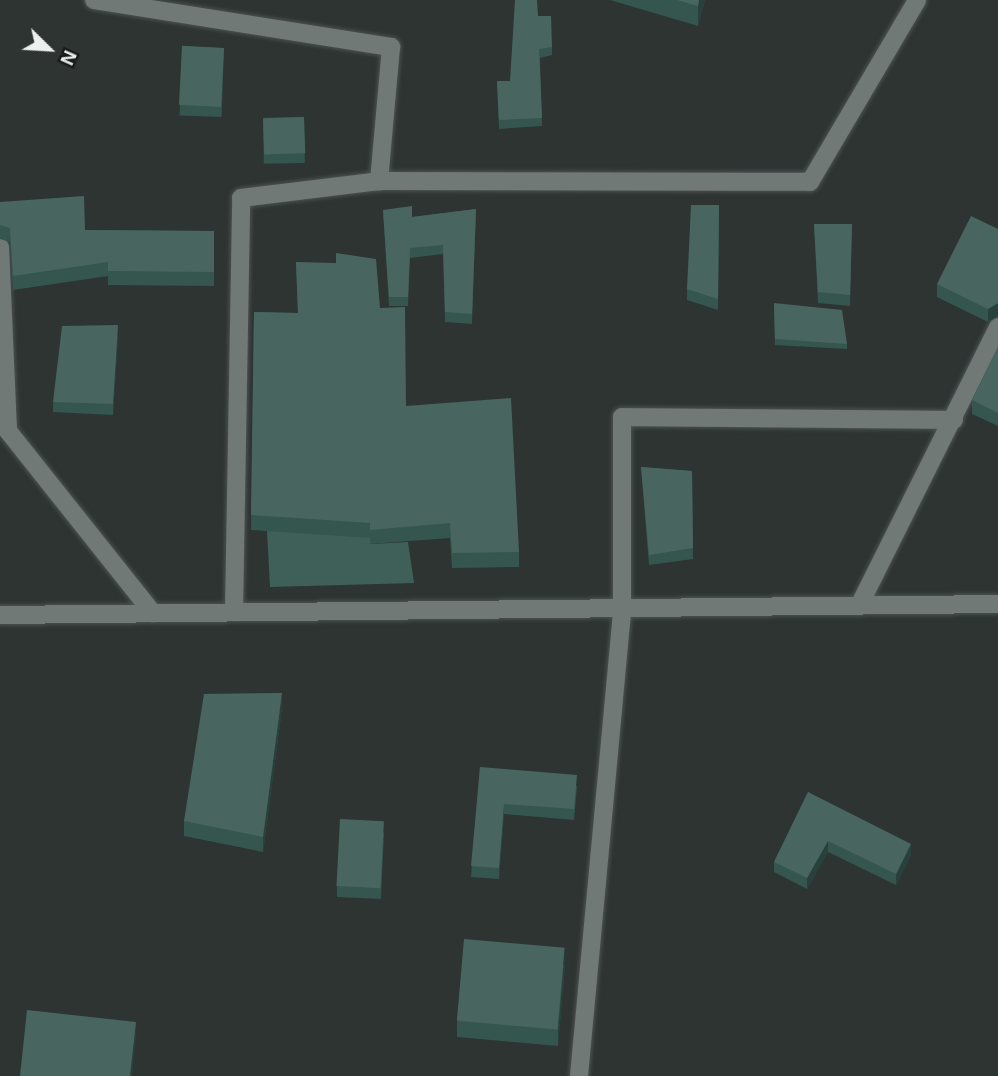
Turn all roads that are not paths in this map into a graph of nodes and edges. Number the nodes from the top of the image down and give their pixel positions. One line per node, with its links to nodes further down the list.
1 (94, 0): 3 (street)
2 (917, 0): 3 (street)
3 (379, 181): 10 (street)
4 (0, 247): 11 (street)
5 (998, 327): 6 (street)
6 (954, 419): 8 (street); 9 (street)
7 (998, 604): 8 (street)
8 (859, 606): 9 (street)
9 (622, 609): 10 (street); 13 (street)
10 (234, 612): 11 (street)
11 (153, 613): 12 (street)
12 (0, 615)
13 (579, 1076)

